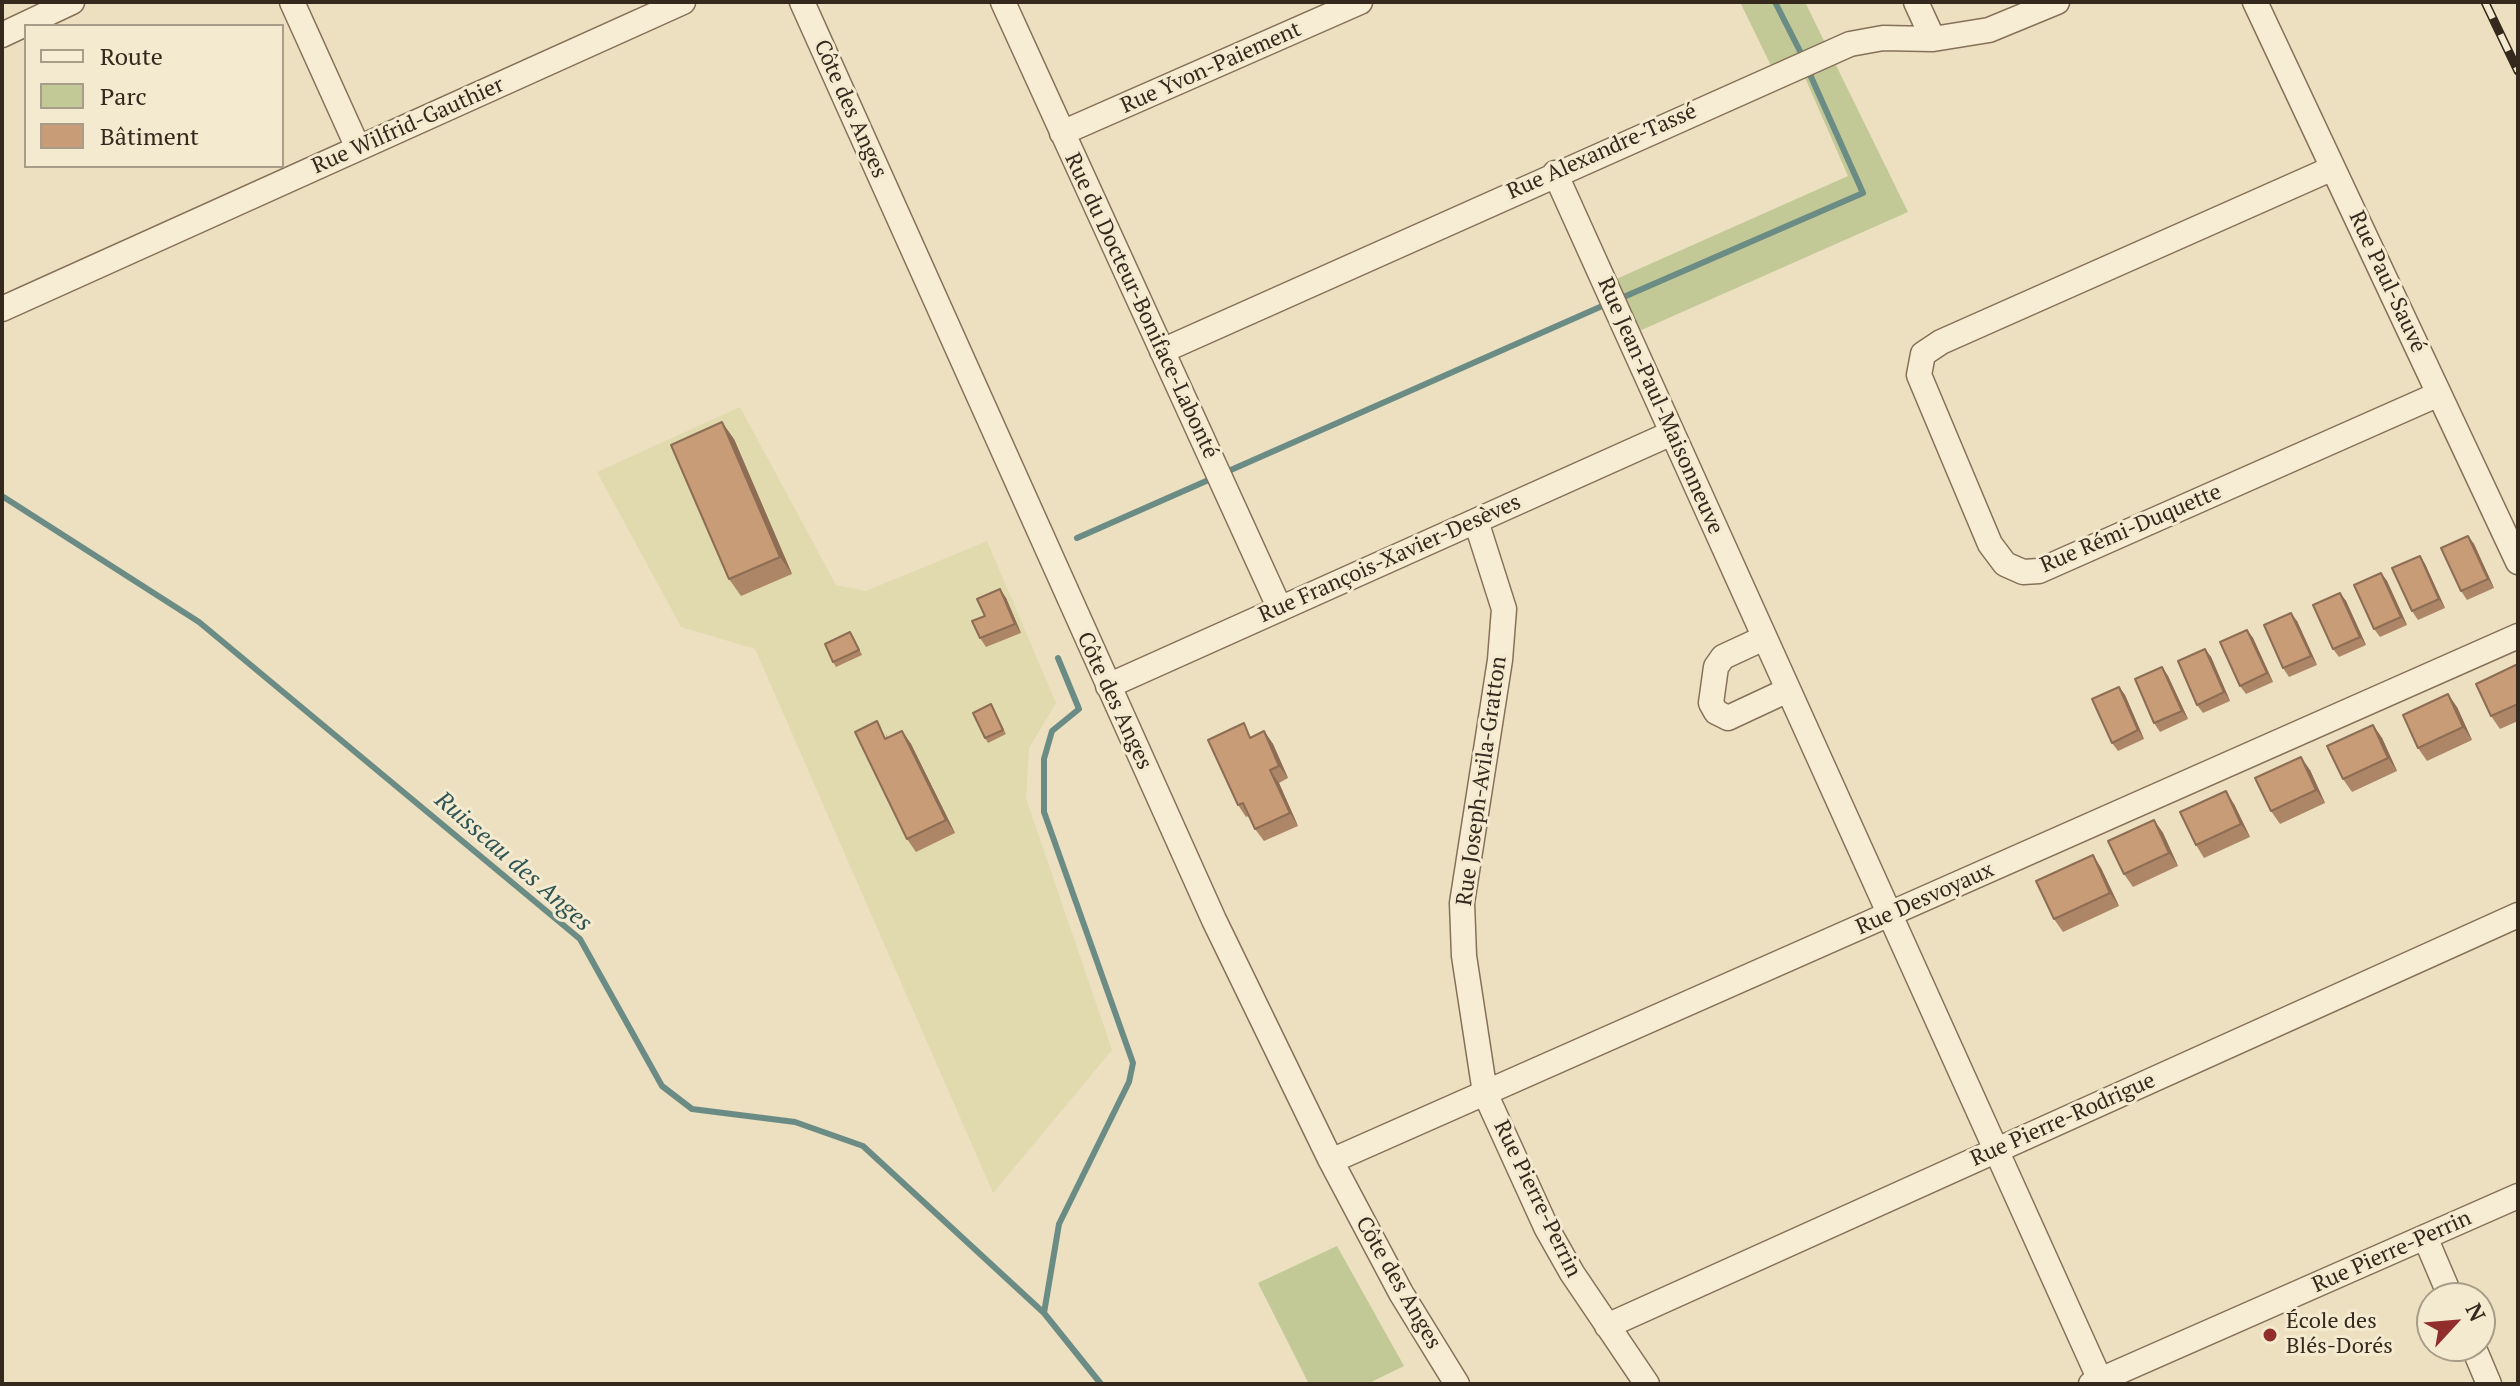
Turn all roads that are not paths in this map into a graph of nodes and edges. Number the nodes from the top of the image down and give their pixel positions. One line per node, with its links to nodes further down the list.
1 (72, 2): 10 (street)
2 (292, 2): 15 (street)
3 (683, 2): 15 (street, Rue Wilfrid-Gauthier)
4 (802, 2): 27 (street, Côte des Anges)
5 (1003, 2): 14 (street, Rue du Docteur-Boniface-Labonté)
6 (1360, 2): 14 (street, Rue Yvon-Paiement)
7 (1916, 2): 13 (street)
8 (2057, 2): 13 (street, Rue Alexandre-Tassé)
9 (2255, 2): 16 (street, Rue Paul-Sauvé)
10 (25, 24)
11 (24, 25): 12 (street)
12 (2, 35)
13 (1933, 39): 17 (street, Rue Alexandre-Tassé)
14 (1062, 133): 19 (street, Rue du Docteur-Boniface-Labonté)
15 (358, 148): 18 (street, Rue Wilfrid-Gauthier)
16 (2333, 168): 20 (street, Rue Paul-Sauvé); 20 (street, Rue Rémi-Duquette)
17 (1555, 173): 19 (street, Rue Alexandre-Tassé); 21 (street, Rue Jean-Paul-Maisonneuve)
18 (2, 309)
19 (1162, 351): 24 (street, Rue du Docteur-Boniface-Labonté)
20 (2439, 394): 23 (street, Rue Paul-Sauvé)
21 (1672, 433): 22 (street, Rue François-Xavier-Desèves); 26 (street, Rue Jean-Paul-Maisonneuve)
22 (1476, 521): 24 (street, Rue François-Xavier-Desèves); 31 (street, Rue Joseph-Avila-Gratton)
23 (2518, 562)
24 (1280, 609): 27 (street, Rue François-Xavier-Desèves)
25 (2518, 636): 29 (street, Rue Desvoyaux)
26 (1764, 638): 28 (street, Rue Jean-Paul-Maisonneuve); 28 (street)
27 (1108, 686): 33 (street, Côte des Anges)
28 (1788, 690): 29 (street, Rue Jean-Paul-Maisonneuve)
29 (1889, 915): 31 (street, Rue Desvoyaux); 32 (street, Rue Jean-Paul-Maisonneuve)
30 (2518, 915): 32 (street, Rue Pierre-Rodrigue)
31 (1485, 1093): 33 (street, Rue Desvoyaux); 37 (street, Rue Pierre-Perrin)
32 (1996, 1151): 37 (street, Rue Pierre-Rodrigue); 39 (street, Rue Jean-Paul-Maisonneuve)
33 (1331, 1161): 40 (street, Côte des Anges)
34 (2518, 1196): 35 (street, Rue Pierre-Perrin)
35 (2425, 1237): 36 (street); 39 (street, Rue Pierre-Perrin)
36 (2444, 1282)
37 (1607, 1326): 41 (street, Rue Pierre-Perrin)
38 (2480, 1362): 42 (street)
39 (2095, 1382)
40 (1457, 1384)
41 (1647, 1384)
42 (2489, 1384)

